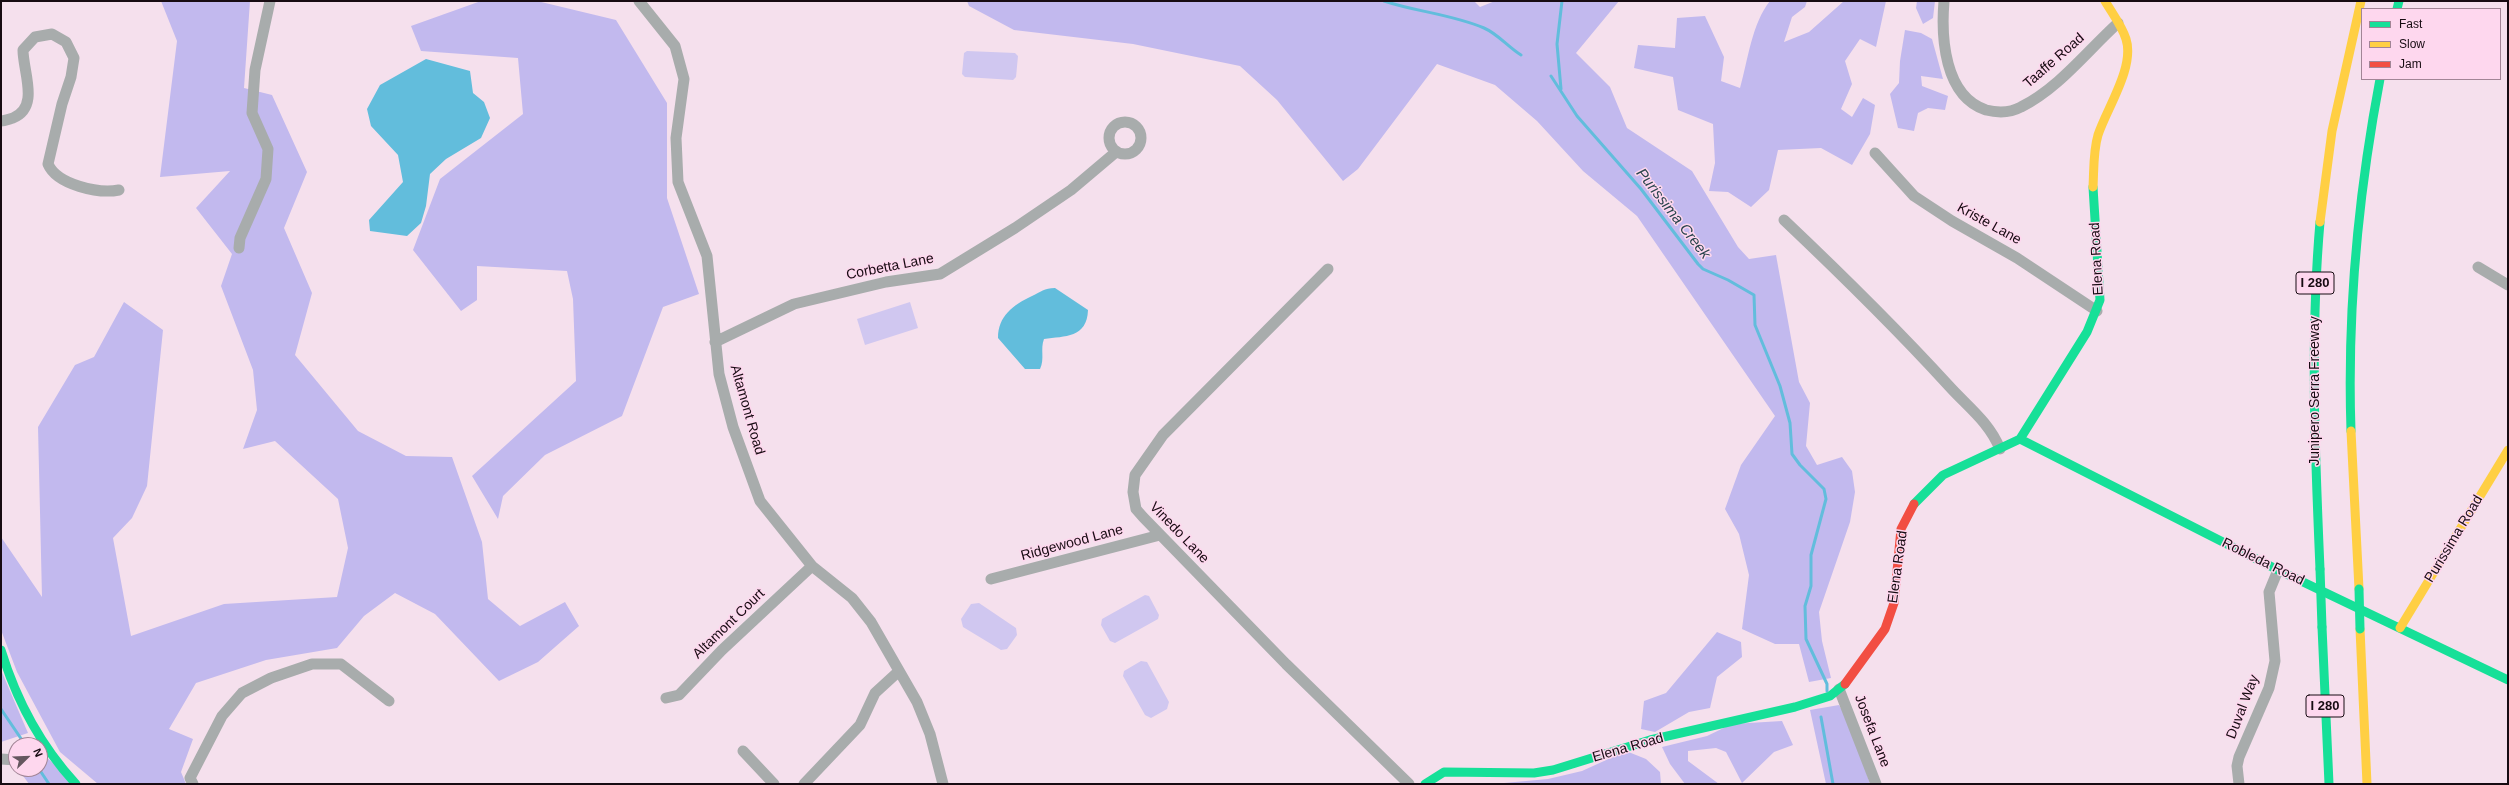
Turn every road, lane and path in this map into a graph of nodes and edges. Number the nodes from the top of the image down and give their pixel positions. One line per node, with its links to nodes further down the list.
1 (270, 1): 13 (street)
2 (639, 1): 18 (street, Altamont Road)
3 (1944, 1): 6 (street, Taaffe Road)
4 (2105, 1): 6 (main road, Elena Road)
5 (2361, 1): 45 (main road, Junipero Serra Freeway / I 280, bridge)
6 (2118, 23): 17 (main road, Elena Road)
7 (2380, 80): 46 (main road, I 280, bridge)
8 (1, 121): 11 (street)
9 (1116, 152): 18 (street, Corbetta Lane)
10 (1875, 153): 17 (street, Kriste Lane)
11 (119, 190)
12 (1784, 220): 20 (street)
13 (239, 248)
14 (2478, 267): 16 (street)
15 (1328, 269): 22 (street, Vinedo Lane)
16 (2508, 285)
17 (2098, 311): 19 (main road, Elena Road)
18 (715, 342): 23 (street, Altamont Road)
19 (2020, 440): 20 (main road, Elena Road); 24 (main road, Robleda Road)
20 (2000, 449): 30 (main road, Elena Road)
21 (2508, 450): 26 (main road, Purissima Road)
22 (1160, 535): 25 (street, Ridgewood Lane); 41 (street, Vinedo Lane)
23 (812, 566): 28 (street, Altamont Road); 31 (street, Altamont Court)
24 (2278, 570): 26 (main road, Robleda Road); 44 (street, Duval Way)
25 (991, 579)
26 (2400, 628): 29 (main road, Robleda Road)
27 (1, 650): 33 (main road)
28 (900, 671): 39 (street); 40 (street, Altamont Road)
29 (2508, 680)
30 (1839, 689): 42 (main road, Elena Road); 43 (street, Josefa Lane)
31 (666, 698)
32 (388, 701): 37 (street)
33 (37, 737)
34 (743, 751): 38 (street)
35 (48, 758): 36 (main road)
36 (76, 784)
37 (193, 784)
38 (774, 784)
39 (804, 784)
40 (943, 784)
41 (1408, 784)
42 (1425, 784)
43 (1876, 784)
44 (2239, 784)
45 (2328, 784)
46 (2367, 784)

